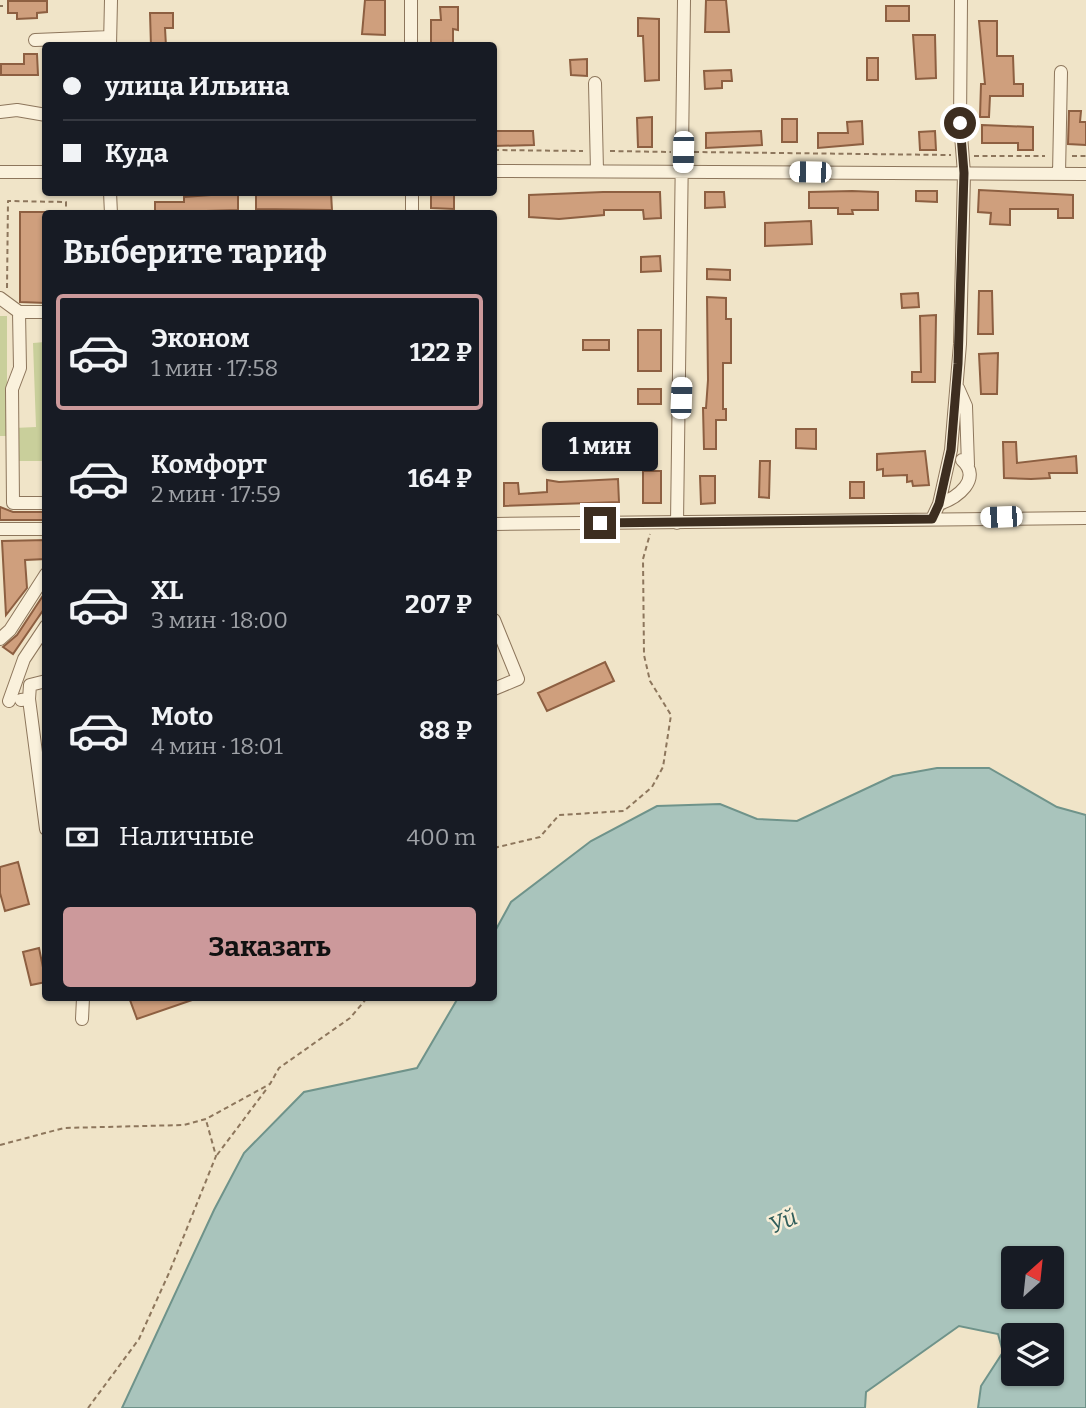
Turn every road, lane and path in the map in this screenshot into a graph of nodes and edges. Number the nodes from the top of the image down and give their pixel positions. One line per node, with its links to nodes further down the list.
1 (111, 0): 6 (street)
2 (411, 0): 7 (street)
3 (684, 0): 14 (street)
4 (961, 0): 15 (street)
5 (35, 40): 6 (street)
6 (110, 41)
7 (411, 42)
8 (1061, 72): 16 (street)
9 (594, 83): 13 (street)
10 (0, 112): 11 (street)
11 (42, 114)
12 (497, 150): 13 (path)
13 (597, 151): 14 (path); 20 (street)
14 (683, 152): 15 (path); 18 (street)
15 (961, 156): 16 (path); 23 (street)
16 (1060, 156): 17 (path); 24 (street)
17 (1086, 156)
18 (683, 170): 20 (street); 23 (street); 38 (street)
19 (497, 171): 20 (street)
20 (597, 171)
21 (0, 172): 22 (street)
22 (42, 172)
23 (964, 173): 24 (street); 30 (street)
24 (1059, 174): 25 (street)
25 (1086, 174)
26 (66, 210): 27 (path)
27 (3, 300): 28 (street)
28 (19, 312): 29 (street); 33 (street)
29 (42, 312)
30 (957, 384): 31 (street); 32 (street)
31 (951, 450): 32 (street); 34 (street)
32 (968, 465): 34 (street)
33 (42, 503)
34 (939, 504): 36 (street)
35 (1086, 518): 36 (street)
36 (932, 519): 38 (street)
37 (653, 522): 38 (street); 39 (street); 51 (path)
38 (677, 523)
39 (497, 524)
40 (0, 529): 41 (street)
41 (42, 529)
42 (42, 580): 45 (street)
43 (497, 627): 47 (street)
44 (42, 632): 49 (street)
45 (0, 637)
46 (42, 682): 48 (street)
47 (497, 688)
48 (29, 699): 49 (street); 50 (street)
49 (4, 701)
50 (42, 798)
51 (497, 847)
52 (83, 1001): 54 (street)
53 (364, 1001): 55 (path)
54 (82, 1019)
55 (270, 1084): 56 (path); 58 (path)
56 (206, 1119): 57 (path); 58 (path)
57 (0, 1145)
58 (216, 1156): 59 (path)
59 (89, 1408)

